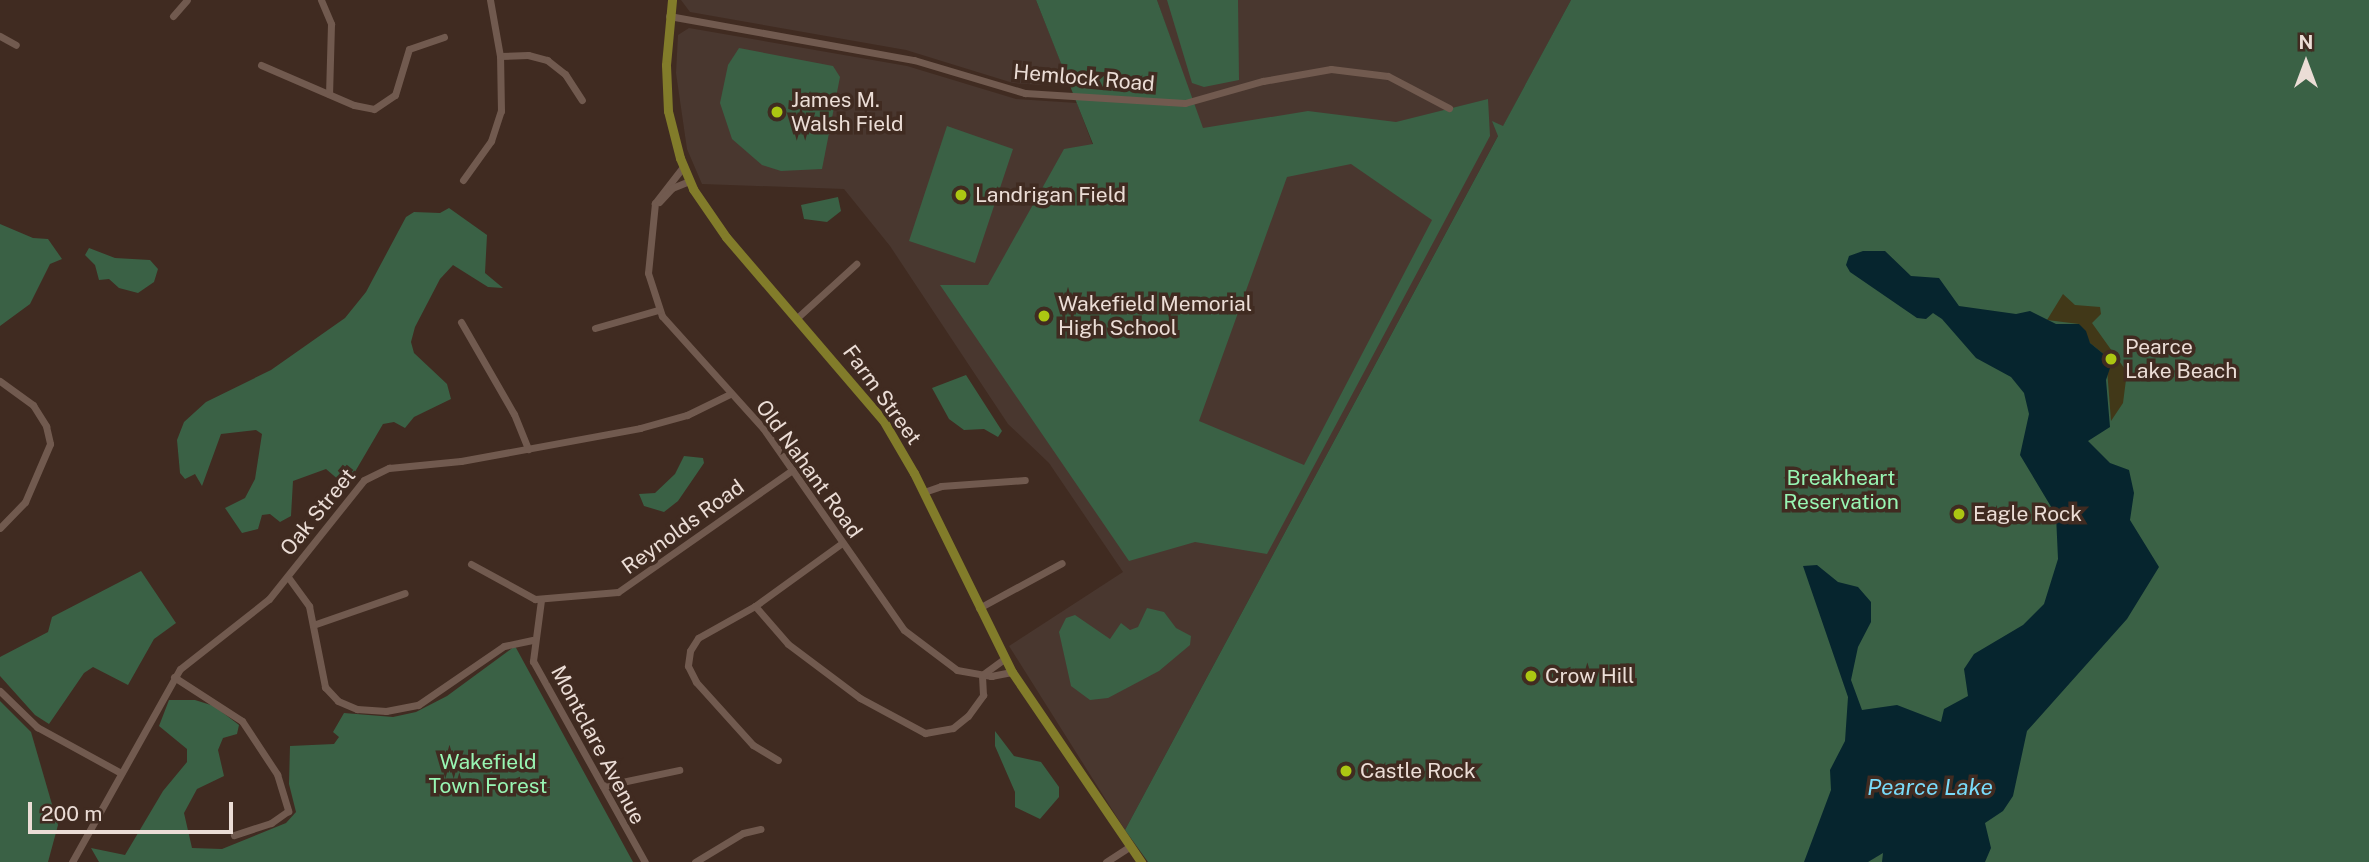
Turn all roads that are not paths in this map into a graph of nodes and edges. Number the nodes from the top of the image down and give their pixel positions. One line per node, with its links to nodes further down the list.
1 (187, 0): 5 (street)
2 (321, 0): 11 (street)
3 (490, 0): 9 (street)
4 (670, 7): 13 (street, Hemlock Road); 14 (main road, Farm Street)
5 (173, 16)
6 (0, 36): 8 (street)
7 (443, 37): 11 (street)
8 (16, 45)
9 (500, 55): 12 (street); 15 (street)
10 (261, 65): 11 (street)
11 (329, 94)
12 (582, 100)
13 (1449, 108)
14 (683, 167): 16 (main road, Farm Street); 17 (street, Old Nahant Road)
15 (463, 180)
16 (689, 181): 17 (street); 20 (main road, Farm Street)
17 (655, 209): 19 (street, Old Nahant Road)
18 (856, 264): 20 (street)
19 (658, 310): 22 (street); 24 (street, Old Nahant Road)
20 (798, 317): 28 (main road, Farm Street)
21 (461, 322): 25 (street)
22 (596, 328)
23 (0, 381): 29 (street)
24 (730, 394): 25 (street, Oak Street); 26 (street, Old Nahant Road)
25 (528, 449): 33 (street, Oak Street)
26 (792, 470): 30 (street, Old Nahant Road); 35 (street, Reynolds Road)
27 (1025, 480): 28 (street)
28 (924, 492): 37 (main road, Farm Street)
29 (0, 528)
30 (842, 543): 36 (street); 42 (street, Old Nahant Road)
31 (1062, 562): 37 (street)
32 (471, 564): 35 (street, Reynolds Road)
33 (288, 576): 38 (street); 43 (street, Oak Street)
34 (405, 593): 38 (street)
35 (541, 600): 39 (street, Montclare Avenue)
36 (755, 606): 42 (street); 45 (street)
37 (979, 608): 40 (main road, Farm Street)
38 (313, 625): 39 (street)
39 (532, 640): 48 (street, Montclare Avenue)
40 (1004, 659): 41 (main road, Farm Street); 42 (street)
41 (1012, 672): 42 (street, Old Nahant Road); 51 (main road, Farm Street)
42 (982, 675)
43 (174, 677): 47 (street, Oak Street); 50 (street)
44 (0, 691): 47 (street)
45 (778, 760)
46 (679, 770): 48 (street)
47 (121, 773): 52 (street, Oak Street)
48 (603, 786): 53 (street, Montclare Avenue)
49 (761, 829): 54 (street)
50 (234, 835)
51 (1129, 847): 55 (street); 56 (main road, Farm Street)
52 (72, 862)
53 (645, 862)
54 (695, 862)
55 (1106, 862)
56 (1141, 862)

